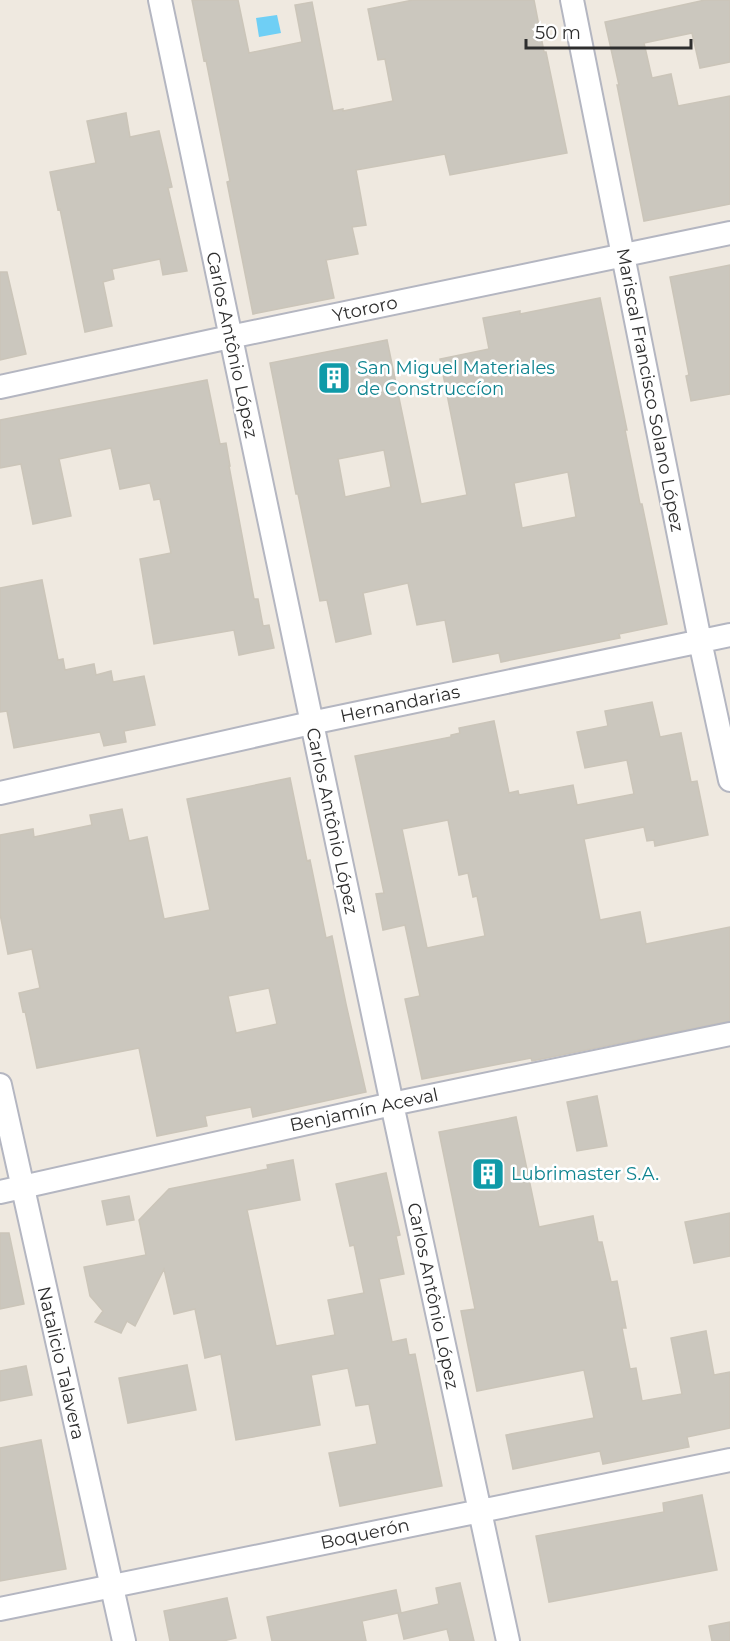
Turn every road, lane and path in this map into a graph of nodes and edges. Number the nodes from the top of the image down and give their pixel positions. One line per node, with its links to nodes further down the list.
1 (160, 0): 5 (street, Carlos Antônio López)
2 (572, 0): 4 (street, Mariscal Francisco Solano López)
3 (730, 233): 4 (street, Ytororo)
4 (623, 255): 5 (street, Ytororo); 8 (street, Mariscal Francisco Solano López)
5 (230, 337): 6 (street, Ytororo); 9 (street, Carlos Antônio López)
6 (0, 387)
7 (730, 635): 8 (street, Hernandarias)
8 (700, 641): 9 (street, Hernandarias); 10 (street, Mariscal Francisco Solano López)
9 (311, 723): 11 (street, Hernandarias); 14 (street, Carlos Antônio López)
10 (730, 780)
11 (0, 793)
12 (730, 1034): 14 (street, Benjamín Aceval)
13 (0, 1084): 15 (street, Natalicio Talavera)
14 (392, 1104): 15 (street, Benjamín Aceval); 17 (street, Carlos Antônio López)
15 (11, 1190): 18 (street, Natalicio Talavera)
16 (730, 1460): 17 (street, Boquerón)
17 (479, 1510): 18 (street, Boquerón); 21 (street, Carlos Antônio López)
18 (111, 1587): 19 (street, Boquerón); 20 (street, Natalicio Talavera)
19 (0, 1609)
20 (124, 1641)
21 (508, 1641)

